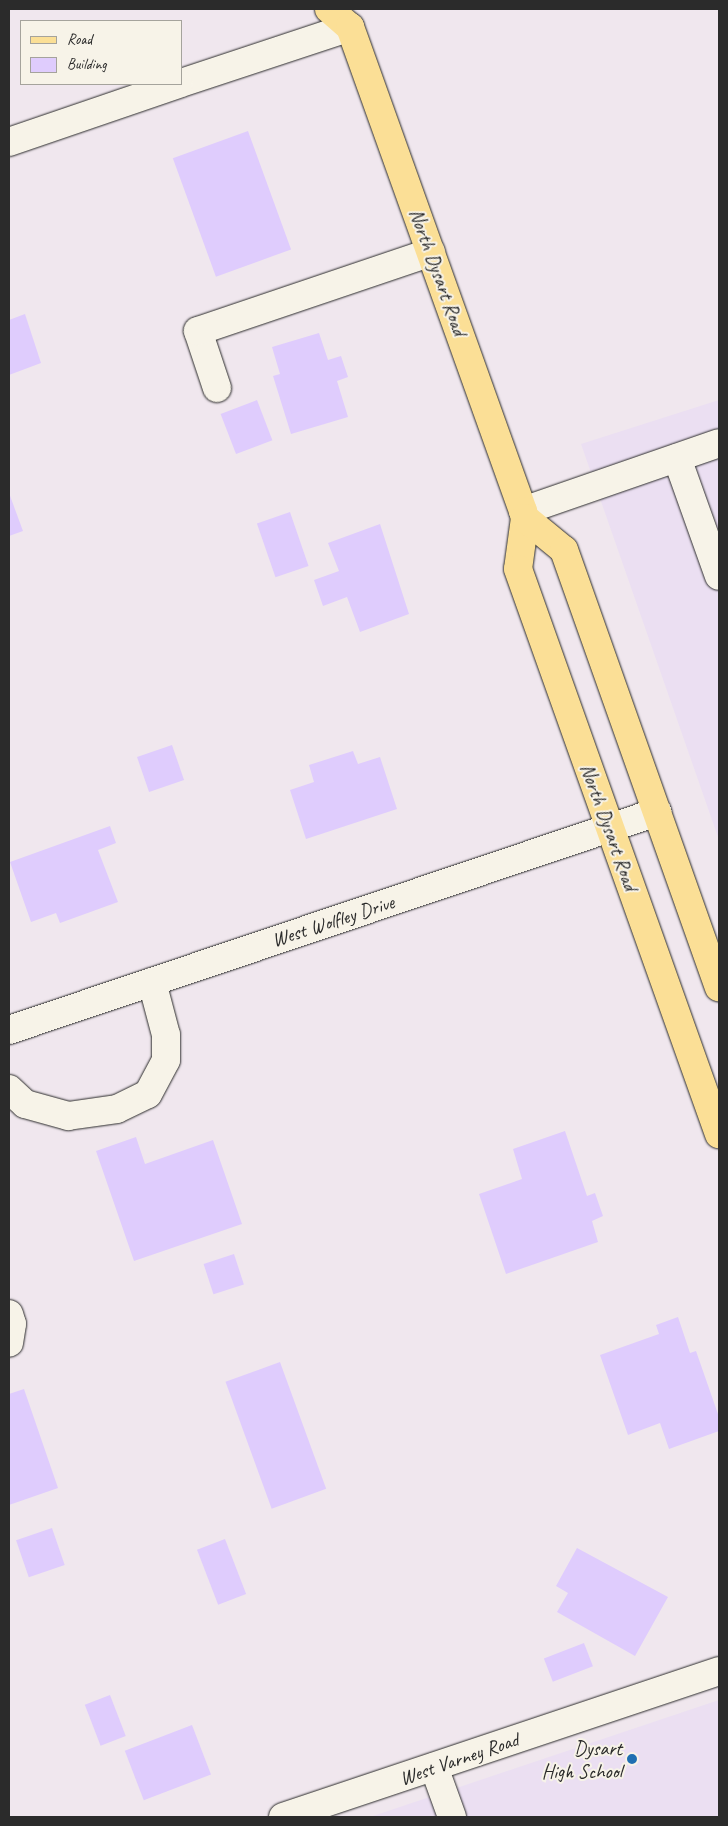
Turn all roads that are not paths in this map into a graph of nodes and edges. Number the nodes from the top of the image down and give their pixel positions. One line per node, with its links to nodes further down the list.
1 (329, 9): 2 (main road, North Dysart Road)
2 (353, 18): 3 (street); 6 (main road, North Dysart Road)
3 (182, 82)
4 (174, 85): 5 (street)
5 (9, 142)
6 (431, 252): 7 (street); 10 (main road, North Dysart Road)
7 (218, 388)
8 (719, 443): 9 (street)
9 (677, 458): 10 (street); 11 (street)
10 (524, 514): 12 (main road); 13 (main road, North Dysart Road)
11 (719, 576)
12 (657, 812): 13 (street, West Wolfley Drive); 15 (main road)
13 (610, 829): 14 (street, West Wolfley Drive); 18 (main road, North Dysart Road)
14 (152, 982): 16 (street, West Wolfley Drive); 17 (street)
15 (719, 987)
16 (9, 1030)
17 (9, 1089)
18 (719, 1134)
19 (9, 1314): 20 (street)
20 (9, 1343)
21 (719, 1671): 22 (street, West Varney Road)
22 (434, 1767): 23 (street, West Varney Road); 24 (street)
23 (292, 1816)
24 (452, 1817)

